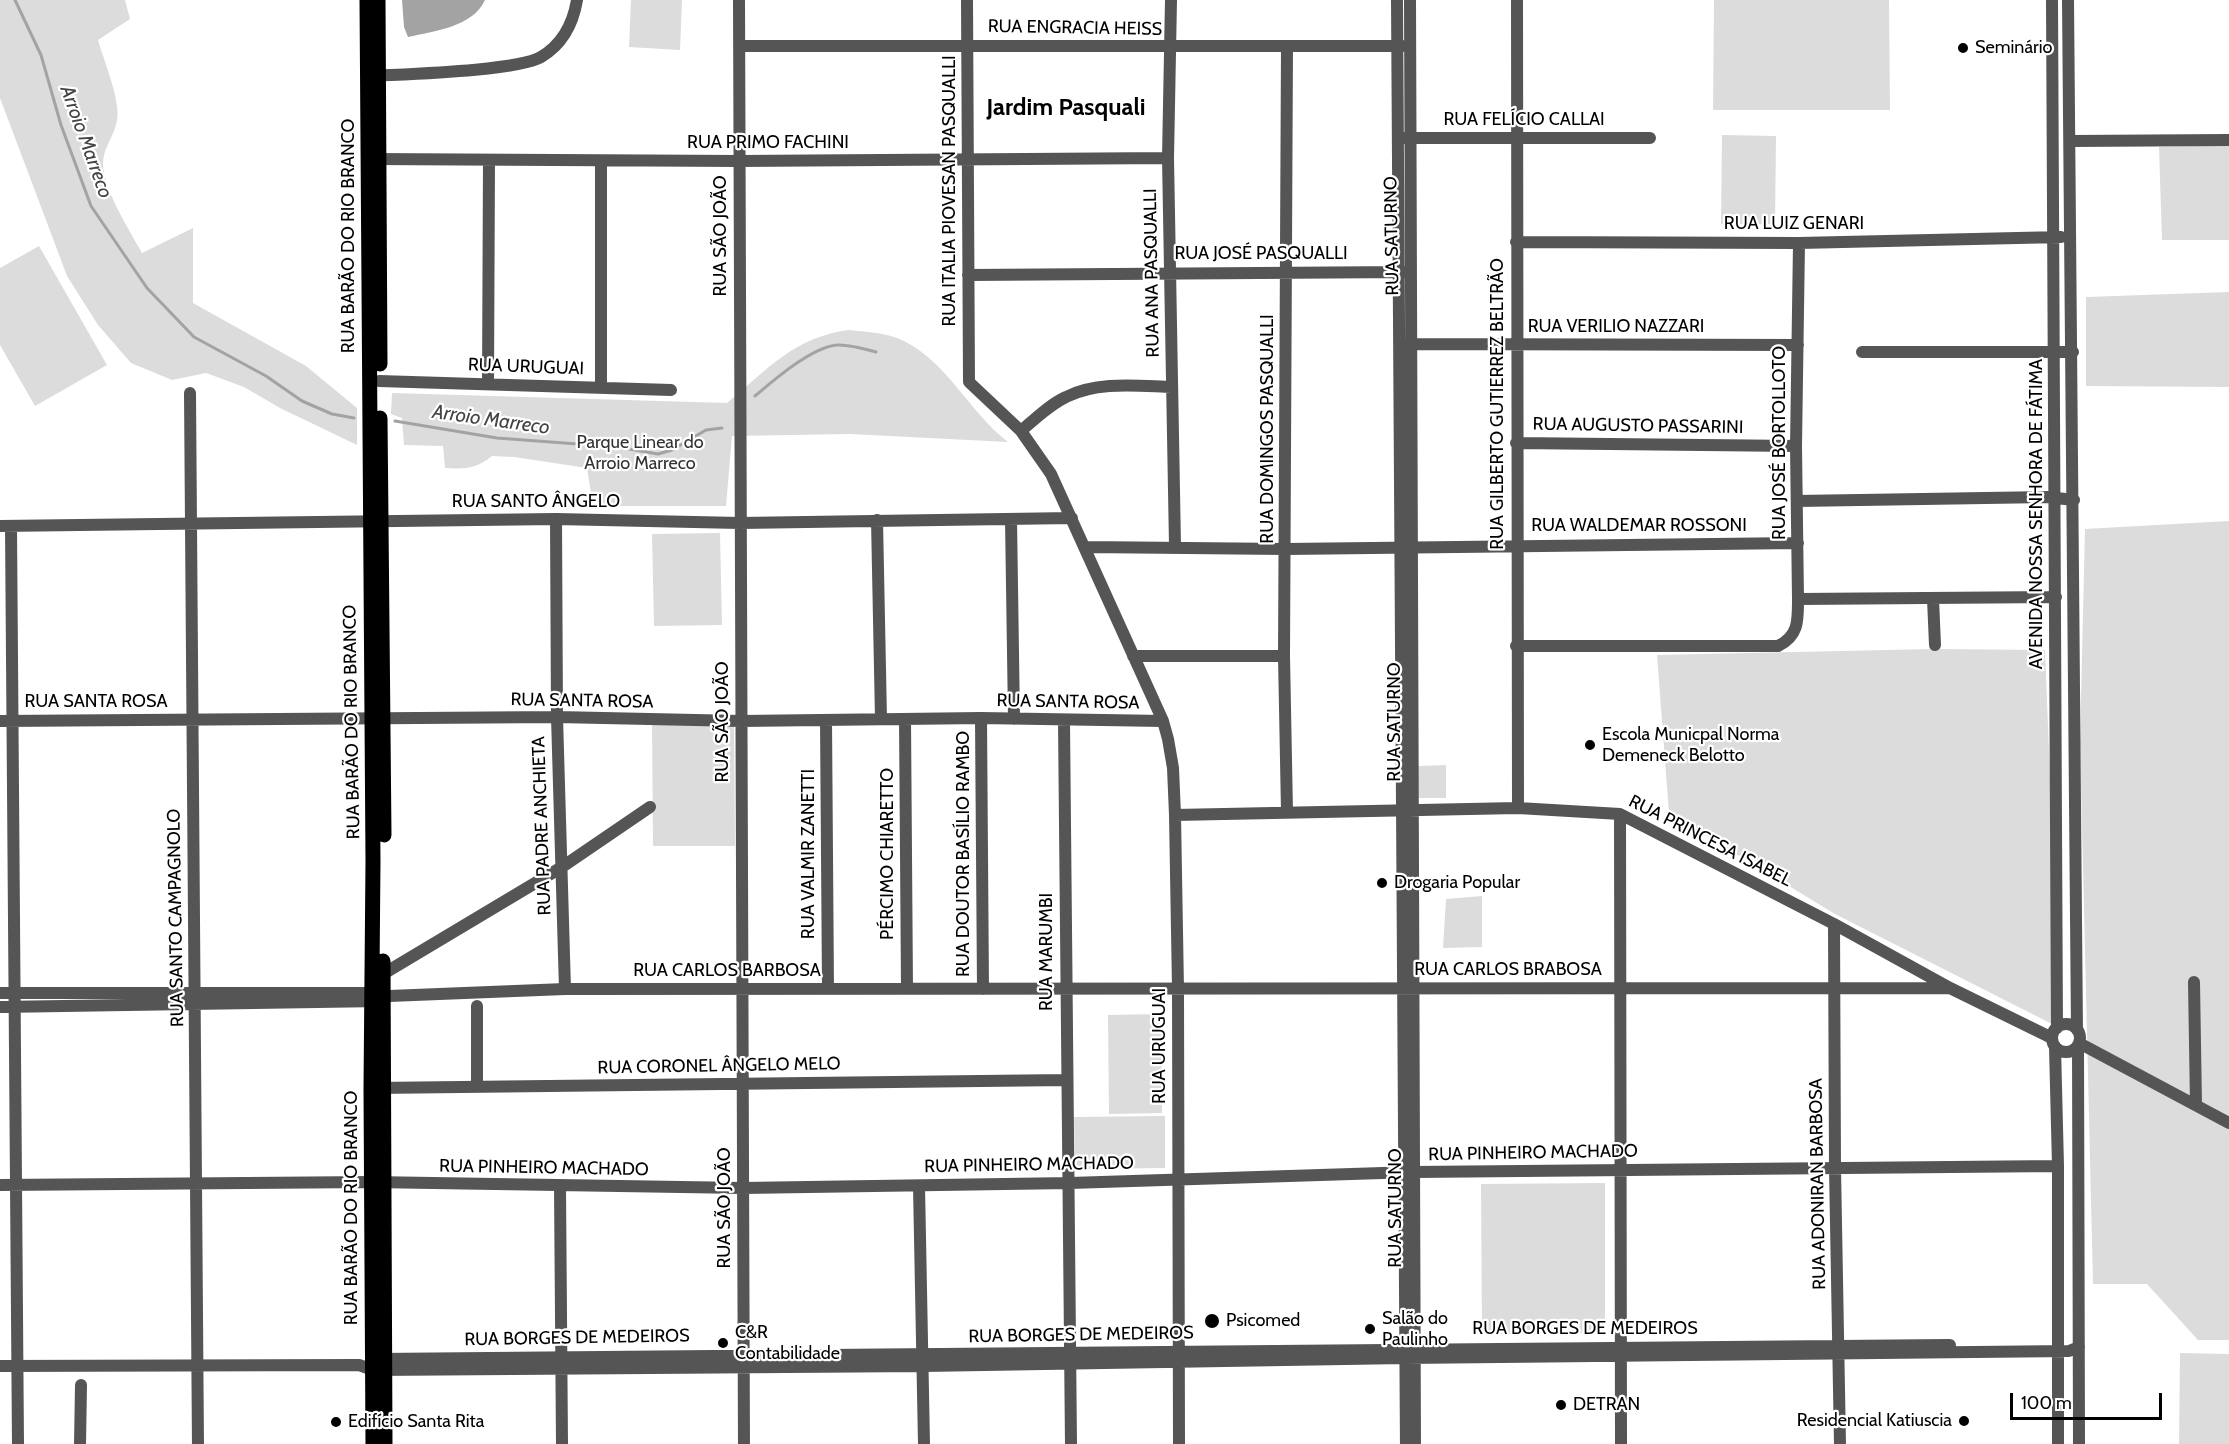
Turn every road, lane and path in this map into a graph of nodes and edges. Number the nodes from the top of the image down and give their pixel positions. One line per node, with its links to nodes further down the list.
1 (367, 0): 18 (main road, RUA BARÃO DO RIO BRANCO)
2 (378, 0): 18 (main road, RUA BARÃO DO RIO BRANCO)
3 (578, 0): 18 (street)
4 (739, 0): 13 (street, RUA SÃO JOÃO)
5 (967, 0): 12 (street, RUA ITALIA PIOVESAN PASQUALLI)
6 (1171, 0): 17 (street, RUA ANA PASQUALLI)
7 (1397, 0): 15 (street, RUA SATURNO)
8 (1410, 0): 16 (street, RUA SATURNO)
9 (1516, 0): 20 (street, RUA GILBERTO GUTIERREZ BELTRÃO)
10 (2052, 0): 30 (street, AVENIDA NOSSA SENHORA DE FÁTIMA)
11 (2068, 0): 23 (street, AVENIDA NOSSA SENHORA DE FÁTIMA)
12 (967, 45): 13 (street, RUA ENGRACIA HEISS); 17 (street, RUA ENGRACIA HEISS); 29 (street, RUA ITALIA PIOVESAN PASQUALLI)
13 (740, 46): 28 (street, RUA SÃO JOÃO)
14 (1287, 46): 15 (street, RUA ENGRACIA HEISS); 17 (street, RUA ENGRACIA HEISS); 35 (street, RUA DOMINGOS PASQUALLI)
15 (1397, 46): 16 (street, RUA ENGRACIA HEISS); 19 (street, RUA SATURNO)
16 (1410, 46): 19 (street, RUA SATURNO)
17 (1171, 48): 24 (street, RUA ANA PASQUALLI)
18 (373, 76): 25 (main road, RUA BARÃO DO RIO BRANCO)
19 (1403, 138): 20 (street, RUA FELÍCIO CALLAI); 36 (street, RUA SATURNO)
20 (1516, 138): 21 (street, RUA FELÍCIO CALLAI); 32 (street, RUA GILBERTO GUTIERREZ BELTRÃO)
21 (1650, 138)
22 (2229, 140): 23 (street)
23 (2071, 141): 31 (street, AVENIDA NOSSA SENHORA DE FÁTIMA)
24 (1168, 158): 29 (street, RUA PRIMO FACHINI); 34 (street, RUA ANA PASQUALLI)
25 (374, 159): 26 (street, RUA PRIMO FACHINI); 45 (main road, RUA BARÃO DO RIO BRANCO); 55 (main road, RUA BARÃO DO RIO BRANCO)
26 (489, 160): 27 (street, RUA PRIMO FACHINI); 47 (street)
27 (602, 161): 28 (street, RUA PRIMO FACHINI); 49 (street)
28 (739, 161): 29 (street, RUA PRIMO FACHINI); 64 (street, RUA SÃO JOÃO)
29 (967, 161): 37 (street, RUA ITALIA PIOVESAN PASQUALLI)
30 (2054, 237): 31 (street, RUA LUIZ GENARI); 33 (street, RUA LUIZ GENARI); 43 (street, AVENIDA NOSSA SENHORA DE FÁTIMA)
31 (2072, 237): 44 (street, AVENIDA NOSSA SENHORA DE FÁTIMA)
32 (1516, 242): 33 (street, RUA LUIZ GENARI); 41 (street, RUA GILBERTO GUTIERREZ BELTRÃO)
33 (1799, 243): 40 (street, RUA JOSÉ BORTOLLOTO)
34 (1171, 272): 35 (street, RUA JOSÉ PASQUALLI); 37 (street, RUA JOSÉ PASQUALLI); 48 (street, RUA ANA PASQUALLI)
35 (1286, 272): 36 (street, RUA JOSÉ PASQUALLI); 72 (street, RUA DOMINGOS PASQUALLI)
36 (1404, 273): 38 (street, RUA SATURNO); 39 (street, RUA SATURNO)
37 (968, 275): 46 (street, RUA ITALIA PIOVESAN PASQUALLI)
38 (1398, 344): 39 (street, RUA VERILIO NAZZARI); 71 (street, RUA SATURNO)
39 (1411, 344): 41 (street, RUA VERILIO NAZZARI); 71 (street, RUA SATURNO)
40 (1798, 345): 41 (street, RUA VERILIO NAZZARI); 54 (street, RUA JOSÉ BORTOLLOTO)
41 (1516, 346): 53 (street, RUA GILBERTO GUTIERREZ BELTRÃO)
42 (1862, 352): 43 (street)
43 (2054, 352): 44 (street); 56 (street, AVENIDA NOSSA SENHORA DE FÁTIMA)
44 (2073, 352): 57 (street, AVENIDA NOSSA SENHORA DE FÁTIMA)
45 (380, 381): 47 (street, RUA URUGUAI); 55 (main road, RUA BARÃO DO RIO BRANCO)
46 (969, 382): 52 (street, RUA URUGUAI)
47 (488, 384): 49 (street, RUA URUGUAI)
48 (1172, 387): 52 (street); 69 (street, RUA ANA PASQUALLI)
49 (601, 388): 50 (street, RUA URUGUAI)
50 (671, 390)
51 (190, 393): 65 (street, RUA SANTO CAMPAGNOLO)
52 (1021, 431): 59 (street, RUA URUGUAI)
53 (1516, 443): 54 (street, RUA AUGUSTO PASSARINI); 68 (street, RUA GILBERTO GUTIERREZ BELTRÃO)
54 (1796, 446): 58 (street, RUA JOSÉ BORTOLLOTO)
55 (375, 453): 62 (main road, RUA BARÃO DO RIO BRANCO)
56 (2055, 498): 57 (street); 58 (street); 73 (street, AVENIDA NOSSA SENHORA DE FÁTIMA)
57 (2074, 500): 123 (street, AVENIDA NOSSA SENHORA DE FÁTIMA)
58 (1797, 501): 67 (street, RUA JOSÉ BORTOLLOTO)
59 (1072, 518): 61 (street, RUA SANTO ÂNGELO); 70 (street, RUA URUGUAI)
60 (556, 519): 62 (street, RUA SANTO ÂNGELO); 64 (street, RUA SANTO ÂNGELO); 80 (street, RUA PADRE ANCHIETA)
61 (1011, 519): 63 (street, RUA SANTO ÂNGELO); 84 (street)
62 (375, 520): 65 (street, RUA SANTO ÂNGELO); 81 (main road, RUA BARÃO DO RIO BRANCO)
63 (877, 520): 64 (street, RUA SANTO ÂNGELO); 82 (street)
64 (740, 523): 89 (street, RUA SÃO JOÃO)
65 (191, 524): 66 (street, RUA SANTO ÂNGELO); 85 (street, RUA SANTO CAMPAGNOLO)
66 (5, 526): 88 (street)
67 (1798, 543): 68 (street, RUA WALDEMAR ROSSONI); 74 (street, RUA JOSÉ BORTOLLOTO)
68 (1516, 545): 71 (street, RUA WALDEMAR ROSSONI); 77 (street, RUA GILBERTO GUTIERREZ BELTRÃO)
69 (1175, 546): 70 (street, RUA WALDEMAR ROSSONI); 72 (street, RUA WALDEMAR ROSSONI)
70 (1085, 547): 78 (street, RUA URUGUAI)
71 (1406, 548): 72 (street, RUA WALDEMAR ROSSONI); 94 (street, RUA SATURNO)
72 (1286, 549): 79 (street, RUA DOMINGOS PASQUALLI)
73 (2056, 597): 75 (street); 124 (street, AVENIDA NOSSA SENHORA DE FÁTIMA)
74 (1798, 599): 75 (street); 77 (street, RUA JOSÉ BORTOLLOTO)
75 (1933, 599): 76 (street)
76 (1935, 645)
77 (1516, 646): 93 (street, RUA GILBERTO GUTIERREZ BELTRÃO)
78 (1133, 656): 79 (street); 91 (street, RUA URUGUAI)
79 (1284, 656): 95 (street, RUA DOMINGOS PASQUALLI)
80 (557, 717): 81 (street, RUA SANTA ROSA); 89 (street, RUA SANTA ROSA); 99 (street, RUA PADRE ANCHIETA)
81 (378, 718): 85 (street, RUA SANTA ROSA); 101 (main road, RUA BARÃO DO RIO BRANCO)
82 (881, 718): 86 (street, RUA SANTA ROSA); 87 (street, RUA SANTA ROSA)
83 (981, 718): 84 (street, RUA SANTA ROSA); 86 (street, RUA SANTA ROSA); 112 (street, RUA DOUTOR BASÍLIO RAMBO)
84 (1014, 718): 90 (street, RUA SANTA ROSA)
85 (192, 719): 88 (street, RUA SANTA ROSA); 119 (street, RUA SANTO CAMPAGNOLO)
86 (905, 719): 111 (street, PÉRCIMO CHIARETTO)
87 (826, 720): 89 (street, RUA SANTA ROSA); 110 (street, RUA VALMIR ZANETTI)
88 (6, 721): 98 (street)
89 (741, 721): 109 (street, RUA SÃO JOÃO)
90 (1064, 721): 91 (street, RUA SANTA ROSA); 113 (street, RUA MARUMBI)
91 (1163, 721): 97 (street, RUA URUGUAI)
92 (650, 807): 99 (street)
93 (1518, 808): 94 (street, RUA PRINCESA ISABEL); 96 (street, RUA PRINCESA ISABEL)
94 (1407, 810): 95 (street, RUA PRINCESA ISABEL); 105 (street, RUA SATURNO)
95 (1287, 812): 97 (street, RUA PRINCESA ISABEL)
96 (1620, 814): 100 (street, RUA PRINCESA ISABEL); 106 (street)
97 (1175, 815): 114 (street, RUA URUGUAI)
98 (6, 862): 115 (street)
99 (562, 867): 102 (street); 108 (street, RUA PADRE ANCHIETA)
100 (1834, 924): 104 (street, RUA ADONIRAN BARBOSA); 107 (street, RUA PRINCESA ISABEL)
101 (378, 931): 102 (main road, RUA BARÃO DO RIO BRANCO); 117 (main road, RUA BARÃO DO RIO BRANCO)
102 (383, 974): 117 (main road, RUA BARÃO DO RIO BRANCO)
103 (2194, 982): 130 (street)
104 (1835, 987): 106 (street, RUA CARLOS BRABOSA); 107 (street, RUA CARLOS BRABOSA); 133 (street, RUA ADONIRAN BARBOSA)
105 (1408, 988): 106 (street, RUA CARLOS BRABOSA); 114 (street, RUA CARLOS BRABOSA); 135 (street, RUA SATURNO)
106 (1621, 988): 134 (street)
107 (1950, 988): 124 (street, RUA PRINCESA ISABEL)
108 (565, 989): 109 (street, RUA CARLOS BARBOSA); 117 (street, RUA CARLOS BARBOSA)
109 (741, 989): 110 (street, RUA CARLOS BARBOSA); 127 (street, RUA SÃO JOÃO)
110 (828, 989): 111 (street, RUA CARLOS BARBOSA)
111 (907, 989): 112 (street, RUA CARLOS BARBOSA)
112 (983, 989): 113 (street, RUA CARLOS BARBOSA)
113 (1065, 989): 114 (street, RUA CARLOS BRABOSA); 126 (street, RUA MARUMBI)
114 (1178, 989): 136 (street, RUA URUGUAI)
115 (15, 992): 116 (street, RUA CARLOS BARBOSA); 118 (street, RUA CARLOS BARBOSA); 120 (street)
116 (0, 993)
117 (380, 997): 119 (street, RUA CARLOS BARBOSA); 129 (main road, RUA BARÃO DO RIO BRANCO)
118 (111, 998): 119 (street, RUA CARLOS BARBOSA); 120 (street, RUA CARLOS BARBOSA)
119 (195, 999): 137 (street, RUA SANTO CAMPAGNOLO)
120 (15, 1006): 122 (street, RUA CARLOS BARBOSA); 141 (street)
121 (477, 1006): 128 (street)
122 (0, 1007)
123 (2077, 1030): 124 (street); 125 (street, AVENIDA NOSSA SENHORA DE FÁTIMA)
124 (2055, 1037): 125 (street); 132 (street, AVENIDA NOSSA SENHORA DE FÁTIMA)
125 (2078, 1044): 130 (street); 145 (street, AVENIDA NOSSA SENHORA DE FÁTIMA)
126 (1067, 1080): 127 (street, RUA CORONEL ÂNGELO MELO); 139 (street, RUA MARUMBI)
127 (742, 1084): 128 (street, RUA CORONEL ÂNGELO MELO); 144 (street, RUA SÃO JOÃO)
128 (477, 1087): 129 (street, RUA CORONEL ÂNGELO MELO)
129 (377, 1088): 138 (main road, RUA BARÃO DO RIO BRANCO)
130 (2196, 1105): 131 (street)
131 (2229, 1123)
132 (2058, 1166): 133 (street, RUA PINHEIRO MACHADO); 146 (street, AVENIDA NOSSA SENHORA DE FÁTIMA)
133 (1835, 1168): 134 (street, RUA PINHEIRO MACHADO); 148 (street, RUA ADONIRAN BARBOSA)
134 (1619, 1170): 135 (street, RUA PINHEIRO MACHADO); 147 (street)
135 (1409, 1172): 136 (street, RUA PINHEIRO MACHADO); 149 (street, RUA SATURNO)
136 (1177, 1180): 139 (street, RUA PINHEIRO MACHADO); 150 (street, RUA URUGUAI)
137 (196, 1182): 138 (street, RUA PINHEIRO MACHADO); 141 (street, RUA PINHEIRO MACHADO); 156 (street, RUA SANTO CAMPAGNOLO)
138 (377, 1182): 143 (street, RUA PINHEIRO MACHADO); 155 (main road, RUA BARÃO DO RIO BRANCO)
139 (1070, 1183): 142 (street, RUA PINHEIRO MACHADO); 151 (street, RUA MARUMBI)
140 (0, 1185): 141 (street, RUA PINHEIRO MACHADO)
141 (15, 1185): 158 (street)
142 (919, 1186): 144 (street, RUA PINHEIRO MACHADO); 153 (street)
143 (560, 1187): 144 (street, RUA PINHEIRO MACHADO); 154 (street)
144 (742, 1188): 152 (street, RUA SÃO JOÃO)
145 (2079, 1347): 146 (street); 175 (street, AVENIDA NOSSA SENHORA DE FÁTIMA)
146 (2057, 1348): 148 (street, RUA BORGES DE MEDEIROS); 174 (street, AVENIDA NOSSA SENHORA DE FÁTIMA)
147 (1621, 1351): 148 (street, RUA BORGES DE MEDEIROS); 149 (street, RUA BORGES DE MEDEIROS); 172 (street)
148 (1839, 1351): 173 (street, RUA ADONIRAN BARBOSA)
149 (1410, 1353): 150 (street, RUA BORGES DE MEDEIROS); 170 (street, RUA SATURNO); 171 (street, RUA SATURNO)
150 (1178, 1357): 151 (street, RUA BORGES DE MEDEIROS); 169 (street, RUA URUGUAI)
151 (1071, 1358): 153 (street, RUA BORGES DE MEDEIROS); 168 (street, RUA MARUMBI)
152 (744, 1360): 153 (street, RUA BORGES DE MEDEIROS); 154 (street, RUA BORGES DE MEDEIROS); 166 (street, RUA SÃO JOÃO)
153 (923, 1361): 167 (street)
154 (561, 1362): 155 (street, RUA BORGES DE MEDEIROS); 165 (street)
155 (375, 1364): 156 (street); 163 (main road, RUA BARÃO DO RIO BRANCO); 164 (main road, RUA BARÃO DO RIO BRANCO)
156 (197, 1365): 158 (street); 162 (street, RUA SANTO CAMPAGNOLO)
157 (0, 1366): 158 (street)
158 (18, 1366): 160 (street)
159 (81, 1385): 161 (street)
160 (18, 1444)
161 (80, 1444)
162 (198, 1444)
163 (373, 1444)
164 (386, 1444)
165 (562, 1444)
166 (744, 1444)
167 (924, 1444)
168 (1071, 1444)
169 (1179, 1444)
170 (1406, 1444)
171 (1415, 1444)
172 (1621, 1444)
173 (1840, 1444)
174 (2058, 1444)
175 (2079, 1444)

